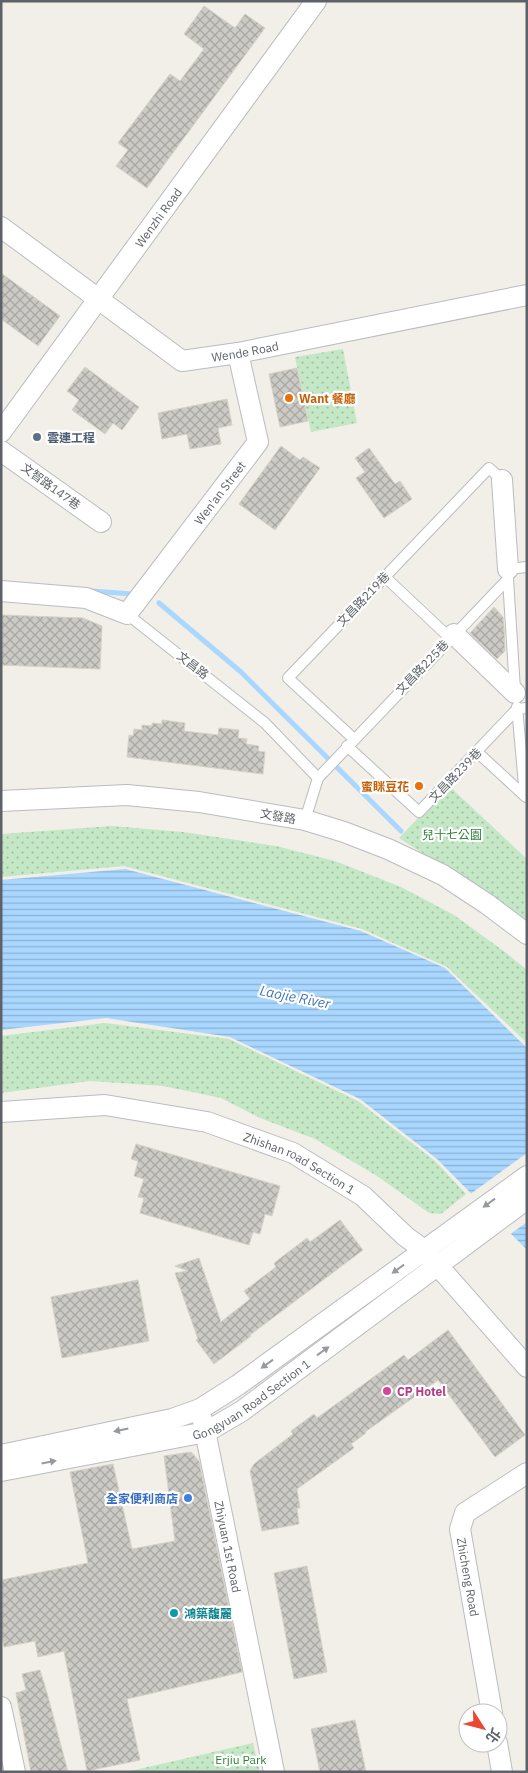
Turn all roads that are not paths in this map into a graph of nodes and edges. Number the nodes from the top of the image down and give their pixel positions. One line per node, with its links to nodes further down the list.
1 (316, 1): 4 (street, Wenzhi Road)
2 (1, 227): 4 (street, Wende Road)
3 (527, 295): 5 (street, Wende Road)
4 (99, 298): 5 (street, Wende Road); 6 (street, Wenzhi Road)
5 (238, 353): 13 (street, Wen'an Street)
6 (1, 432)
7 (1, 451): 9 (street, 文智路147巷)
8 (502, 480): 10 (street); 11 (lane, 文昌路219巷)
9 (101, 522)
10 (514, 572): 14 (lane, 文昌路225巷); 15 (lane)
11 (384, 576): 14 (lane); 16 (lane, 文昌路219巷)
12 (1, 591): 13 (street, 文昌路)
13 (127, 614): 18 (lane, 文昌路)
14 (452, 636): 15 (street); 16 (lane, 文昌路225巷)
15 (520, 703): 17 (lane, 文昌路239巷); 19 (lane)
16 (350, 743): 17 (lane, 文昌路239巷); 18 (lane, 文昌路225巷)
17 (477, 752): 19 (lane)
18 (318, 778): 21 (lane)
19 (526, 797)
20 (1, 801): 21 (street, 文發路)
21 (305, 820): 22 (street, 文發路)
22 (527, 934)
23 (1, 1112): 27 (street, Zhishan road Section 1)
24 (527, 1176): 26 (street, one-way to 26)
25 (527, 1199): 26 (street)
26 (457, 1237): 27 (street, Gongyuan Road Section 1); 28 (street, Gongyuan Road Section 1)
27 (424, 1250): 28 (street, Zhishan road Section 1); 30 (street, Gongyuan Road Section 1, one-way to 30)
28 (438, 1266): 29 (street, Zhishan road Section 1); 31 (street, Gongyuan Road Section 1, one-way to 28)
29 (527, 1367)
30 (200, 1409): 31 (street, Zhiyuan 1st Road); 32 (street, Gongyuan Road Section 1, one-way to 32)
31 (206, 1432): 33 (street, Gongyuan Road Section 1, one-way to 31); 39 (street, Zhiyuan 1st Road)
32 (1, 1455)
33 (1, 1471)
34 (527, 1472): 35 (street, Zhicheng Road)
35 (490, 1703)
36 (1, 1707): 38 (street)
37 (499, 1753): 40 (street)
38 (15, 1772)
39 (274, 1772)
40 (502, 1772)

